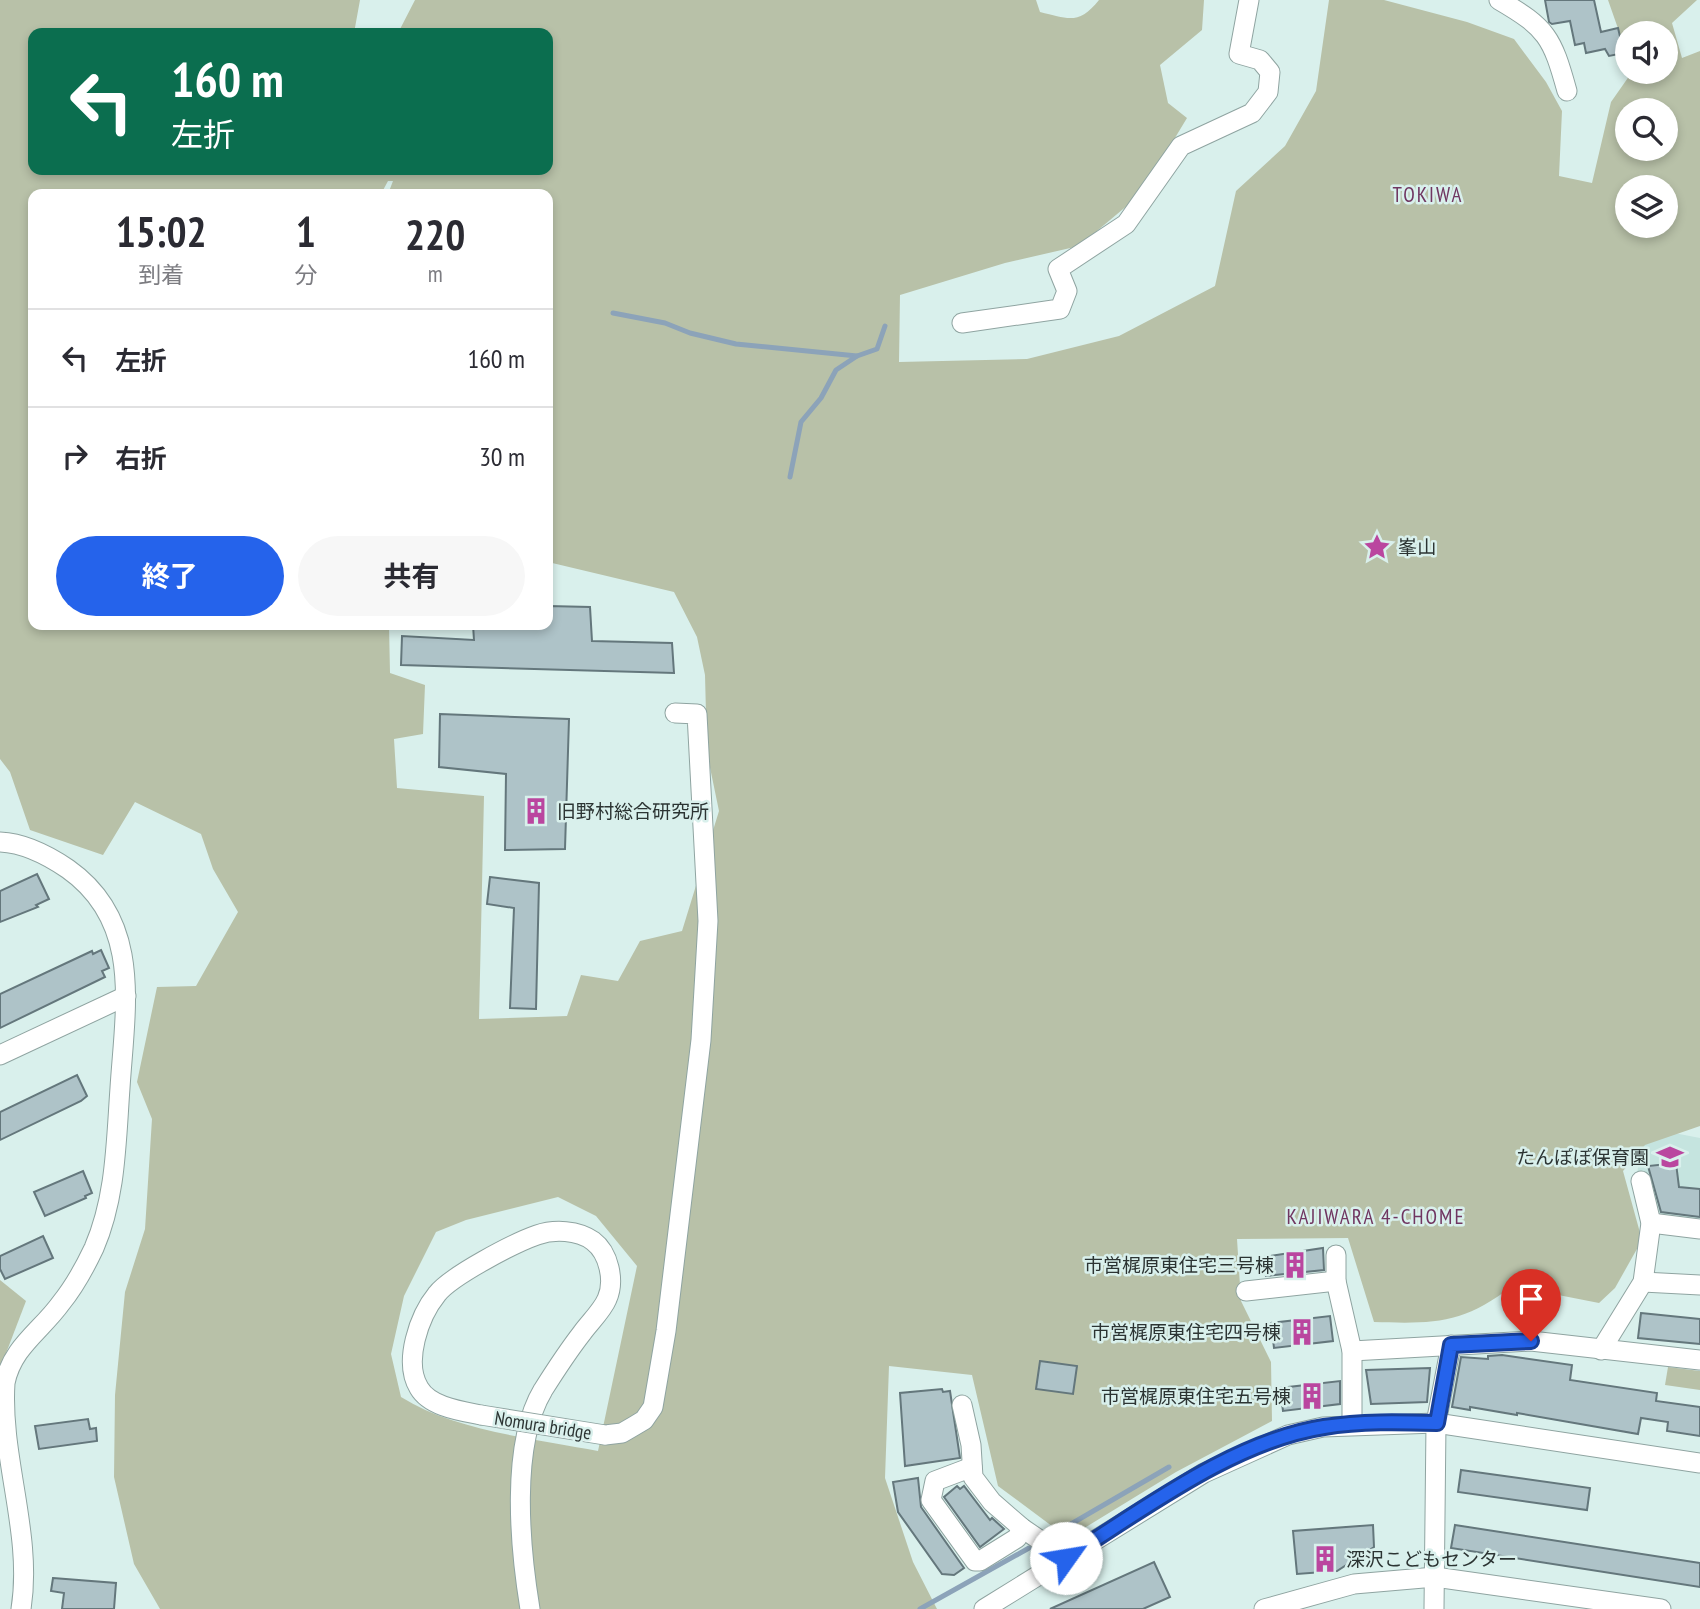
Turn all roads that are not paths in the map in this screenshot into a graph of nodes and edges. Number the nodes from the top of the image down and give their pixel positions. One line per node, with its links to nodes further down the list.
1 (1249, 0): 4 (street)
2 (1499, 0): 3 (street)
3 (1567, 91)
4 (962, 323)
5 (675, 713): 30 (street, Nomura bridge, bridge)
6 (0, 842): 7 (street)
7 (126, 996): 8 (street); 29 (street)
8 (0, 1055)
9 (1641, 1181): 10 (street)
10 (1651, 1223): 11 (street); 14 (street)
11 (1700, 1229)
12 (1336, 1255): 13 (street)
13 (1336, 1281): 16 (street); 19 (street)
14 (1643, 1282): 15 (street); 18 (street)
15 (1700, 1285)
16 (1246, 1291)
17 (1451, 1345): 18 (street); 19 (street); 22 (street)
18 (1601, 1350): 20 (street)
19 (1352, 1352): 23 (street)
20 (1700, 1360)
21 (962, 1405): 25 (street)
22 (1437, 1423): 23 (street); 24 (street); 28 (street)
23 (1352, 1424): 27 (street)
24 (1700, 1463)
25 (972, 1467): 26 (street); 26 (street)
26 (1022, 1528): 27 (street)
27 (1066, 1558): 31 (street)
28 (1435, 1577): 32 (street); 33 (street); 34 (street)
29 (21, 1609)
30 (530, 1609)
31 (984, 1609)
32 (1264, 1609)
33 (1434, 1609)
34 (1661, 1609)

